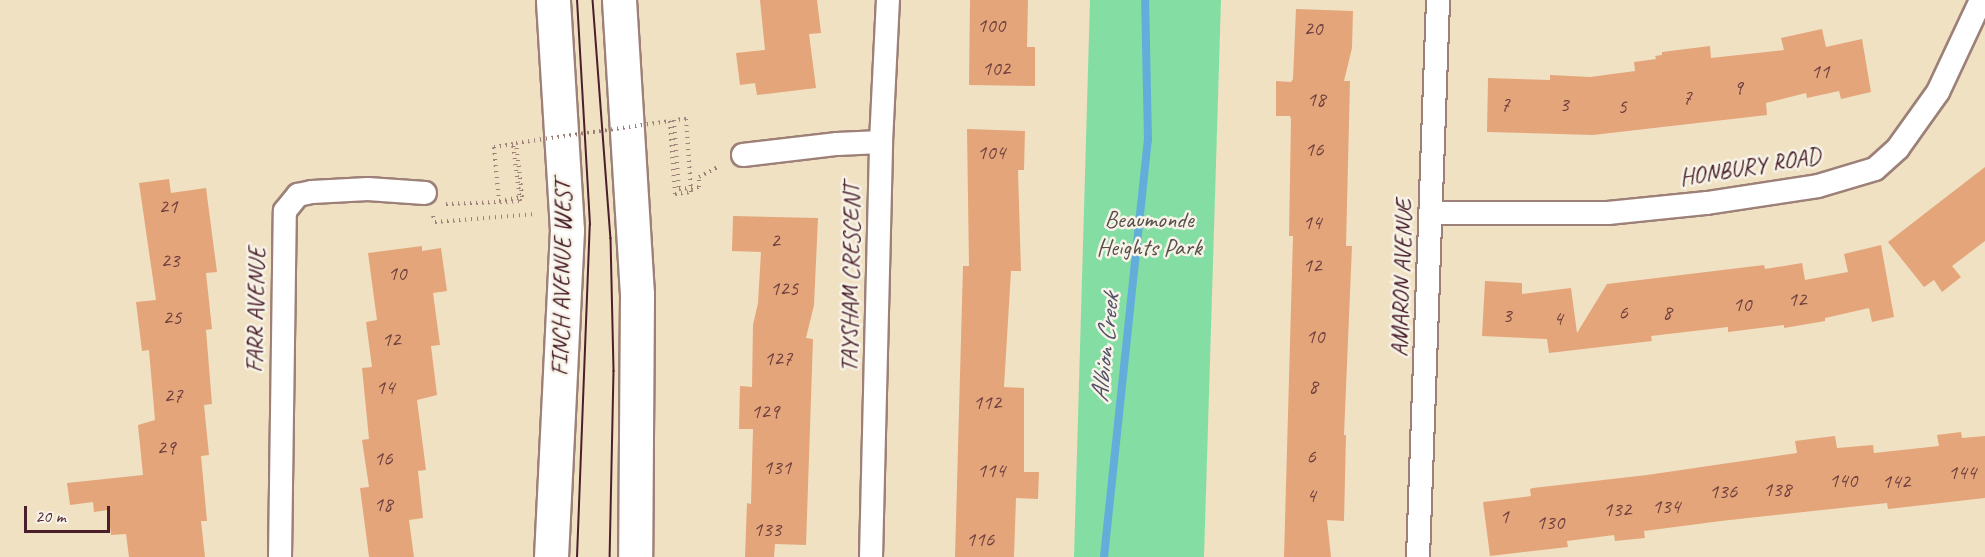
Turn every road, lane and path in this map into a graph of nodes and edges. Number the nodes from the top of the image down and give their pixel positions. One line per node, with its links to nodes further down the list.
1 (553, 0): 13 (main road, FINCH AVENUE WEST)
2 (619, 0): 14 (main road)
3 (888, 0): 6 (street, TAYSHAM CRESCENT)
4 (1438, 0): 10 (street, AMARON AVENUE)
5 (1981, 0): 10 (street, HONBURY ROAD)
6 (881, 142): 7 (street); 15 (street, TAYSHAM CRESCENT)
7 (743, 156): 9 (path, bridge)
8 (428, 203): 11 (path); 12 (street, FARR AVENUE)
9 (446, 204)
10 (1431, 213): 16 (street, AMARON AVENUE)
11 (538, 214)
12 (280, 557)
13 (551, 557)
14 (635, 557)
15 (871, 557)
16 (1418, 557)

